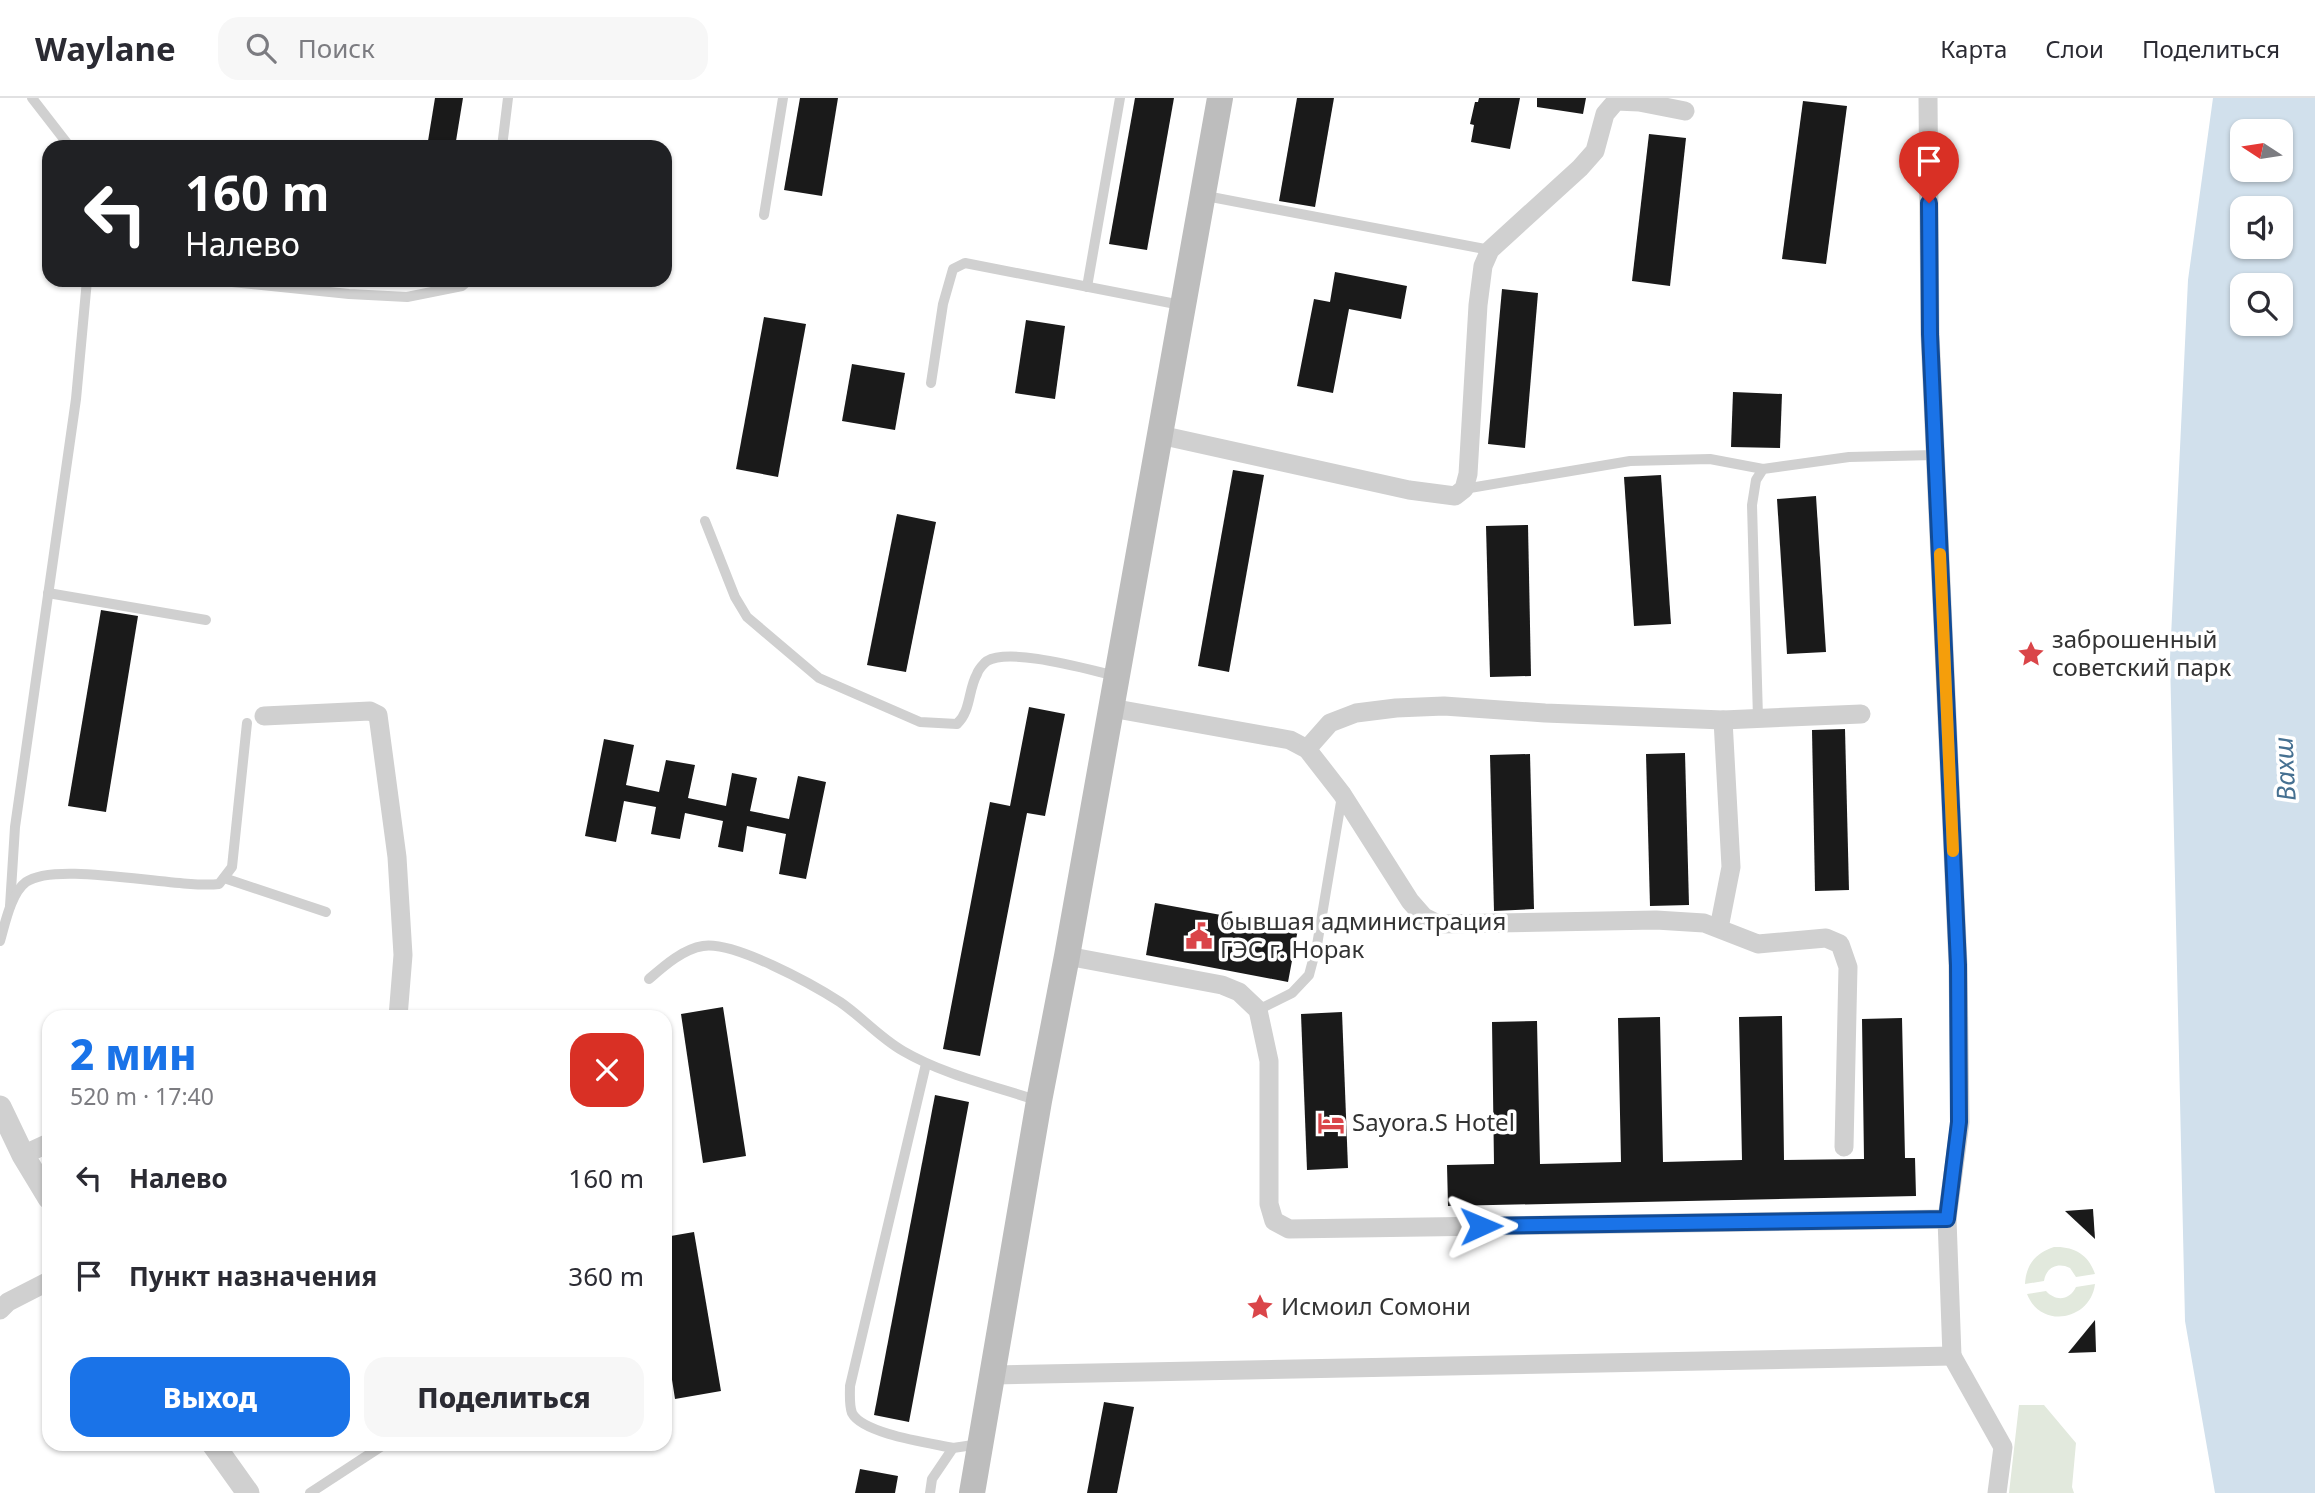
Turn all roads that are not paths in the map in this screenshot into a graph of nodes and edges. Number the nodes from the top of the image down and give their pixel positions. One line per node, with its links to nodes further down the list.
1 (33, 98): 8 (lane)
2 (508, 98): 9 (lane)
3 (783, 98): 11 (lane)
4 (1119, 98): 16 (lane)
5 (1220, 98): 10 (main road)
6 (1928, 98): 20 (street)
7 (1685, 111): 12 (street)
8 (65, 140)
9 (503, 140)
10 (1203, 195): 12 (lane); 17 (main road)
11 (764, 215)
12 (1490, 250): 22 (street)
13 (86, 287): 24 (lane)
14 (281, 287): 15 (lane)
15 (457, 287)
16 (1087, 287): 17 (lane); 18 (lane)
17 (1183, 306): 19 (main road)
18 (931, 383)
19 (1160, 435): 22 (street); 26 (main road)
20 (1935, 455): 21 (lane); 50 (street)
21 (1763, 469): 22 (lane); 29 (lane)
22 (1464, 489)
23 (705, 521): 26 (lane)
24 (47, 593): 25 (lane); 35 (lane)
25 (206, 620)
26 (1117, 676): 27 (main road)
27 (1111, 708): 32 (street); 39 (main road)
28 (1861, 714): 29 (street)
29 (1758, 718): 31 (street)
30 (255, 719): 34 (lane); 41 (street)
31 (1723, 720): 32 (street); 37 (street)
32 (1307, 750): 33 (street)
33 (1342, 794): 37 (street); 42 (lane)
34 (224, 878): 35 (lane); 36 (lane)
35 (10, 906): 38 (lane)
36 (326, 912)
37 (1719, 928): 47 (street)
38 (0, 941)
39 (1067, 956): 42 (street); 44 (main road)
40 (649, 979): 43 (lane)
41 (399, 1010)
42 (1258, 1010): 50 (street)
43 (926, 1064): 44 (lane); 56 (lane)
44 (1039, 1101): 54 (main road)
45 (0, 1107): 48 (street)
46 (42, 1146): 48 (street)
47 (1844, 1147)
48 (23, 1155): 49 (street)
49 (42, 1186)
50 (1947, 1219): 53 (street)
51 (42, 1284): 52 (street)
52 (0, 1310)
53 (1952, 1356): 54 (street); 63 (street)
54 (993, 1375): 55 (main road)
55 (980, 1444): 56 (lane); 62 (main road)
56 (953, 1448): 61 (lane)
57 (218, 1451): 59 (street)
58 (374, 1451): 60 (lane)
59 (248, 1493)
60 (310, 1493)
61 (930, 1493)
62 (972, 1493)
63 (1997, 1493)

